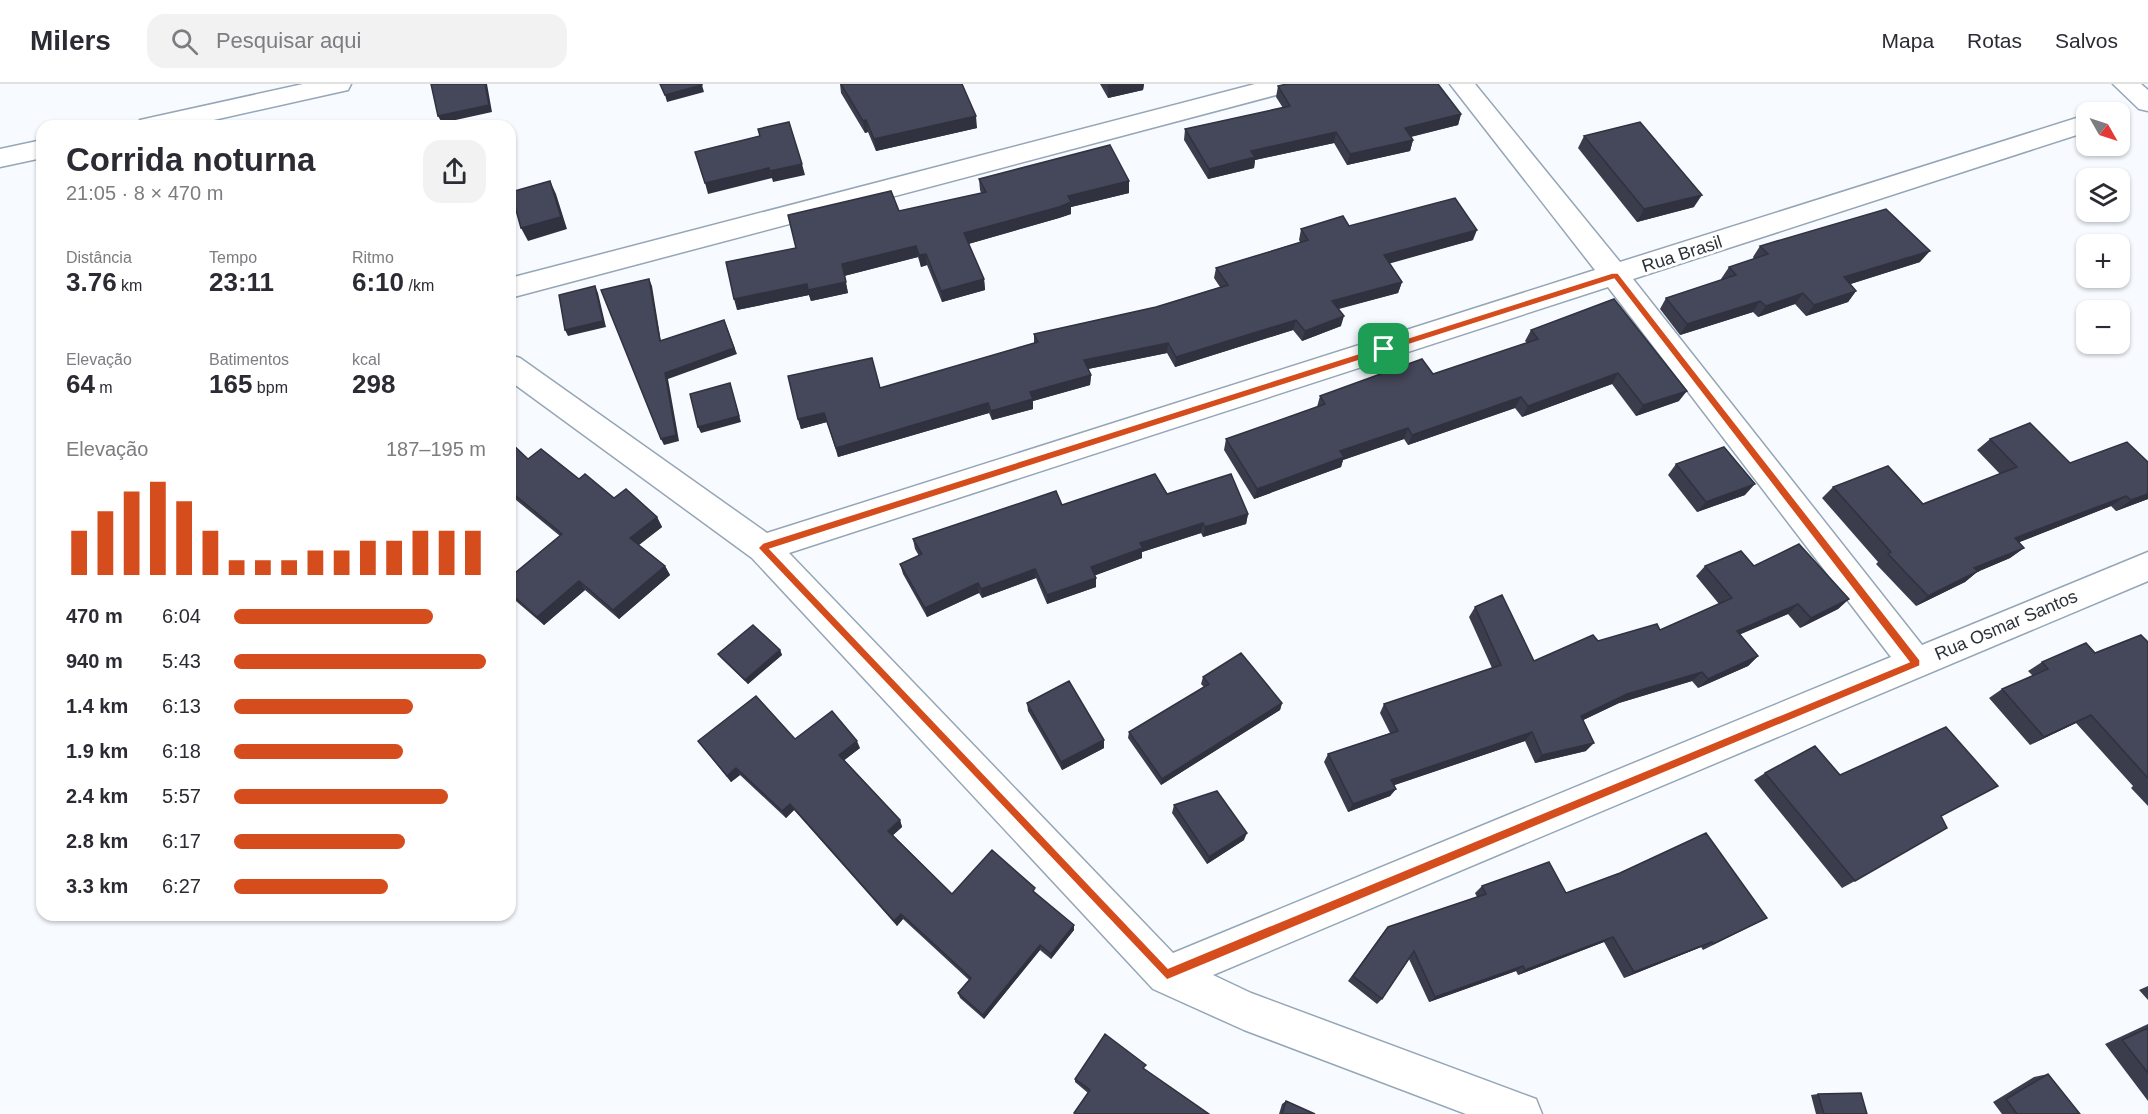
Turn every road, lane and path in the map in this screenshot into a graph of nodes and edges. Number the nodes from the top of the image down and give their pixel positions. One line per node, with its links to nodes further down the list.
1 (339, 84): 7 (street)
2 (1286, 84): 13 (street)
3 (1462, 84): 12 (street)
4 (2125, 84): 5 (street)
5 (2148, 103): 6 (street)
6 (2130, 109)
7 (254, 115): 8 (street)
8 (206, 120)
9 (2076, 126): 12 (street, Rua Brasil)
10 (36, 150): 11 (street)
11 (0, 158)
12 (1615, 276): 15 (street, Rua Brasil); 17 (street)
13 (516, 286)
14 (516, 370): 15 (street)
15 (763, 548): 18 (street)
16 (2148, 566): 17 (street, Rua Osmar Santos)
17 (1916, 663): 18 (street, Rua Osmar Santos)
18 (1167, 975): 19 (street)
19 (1521, 1114)

